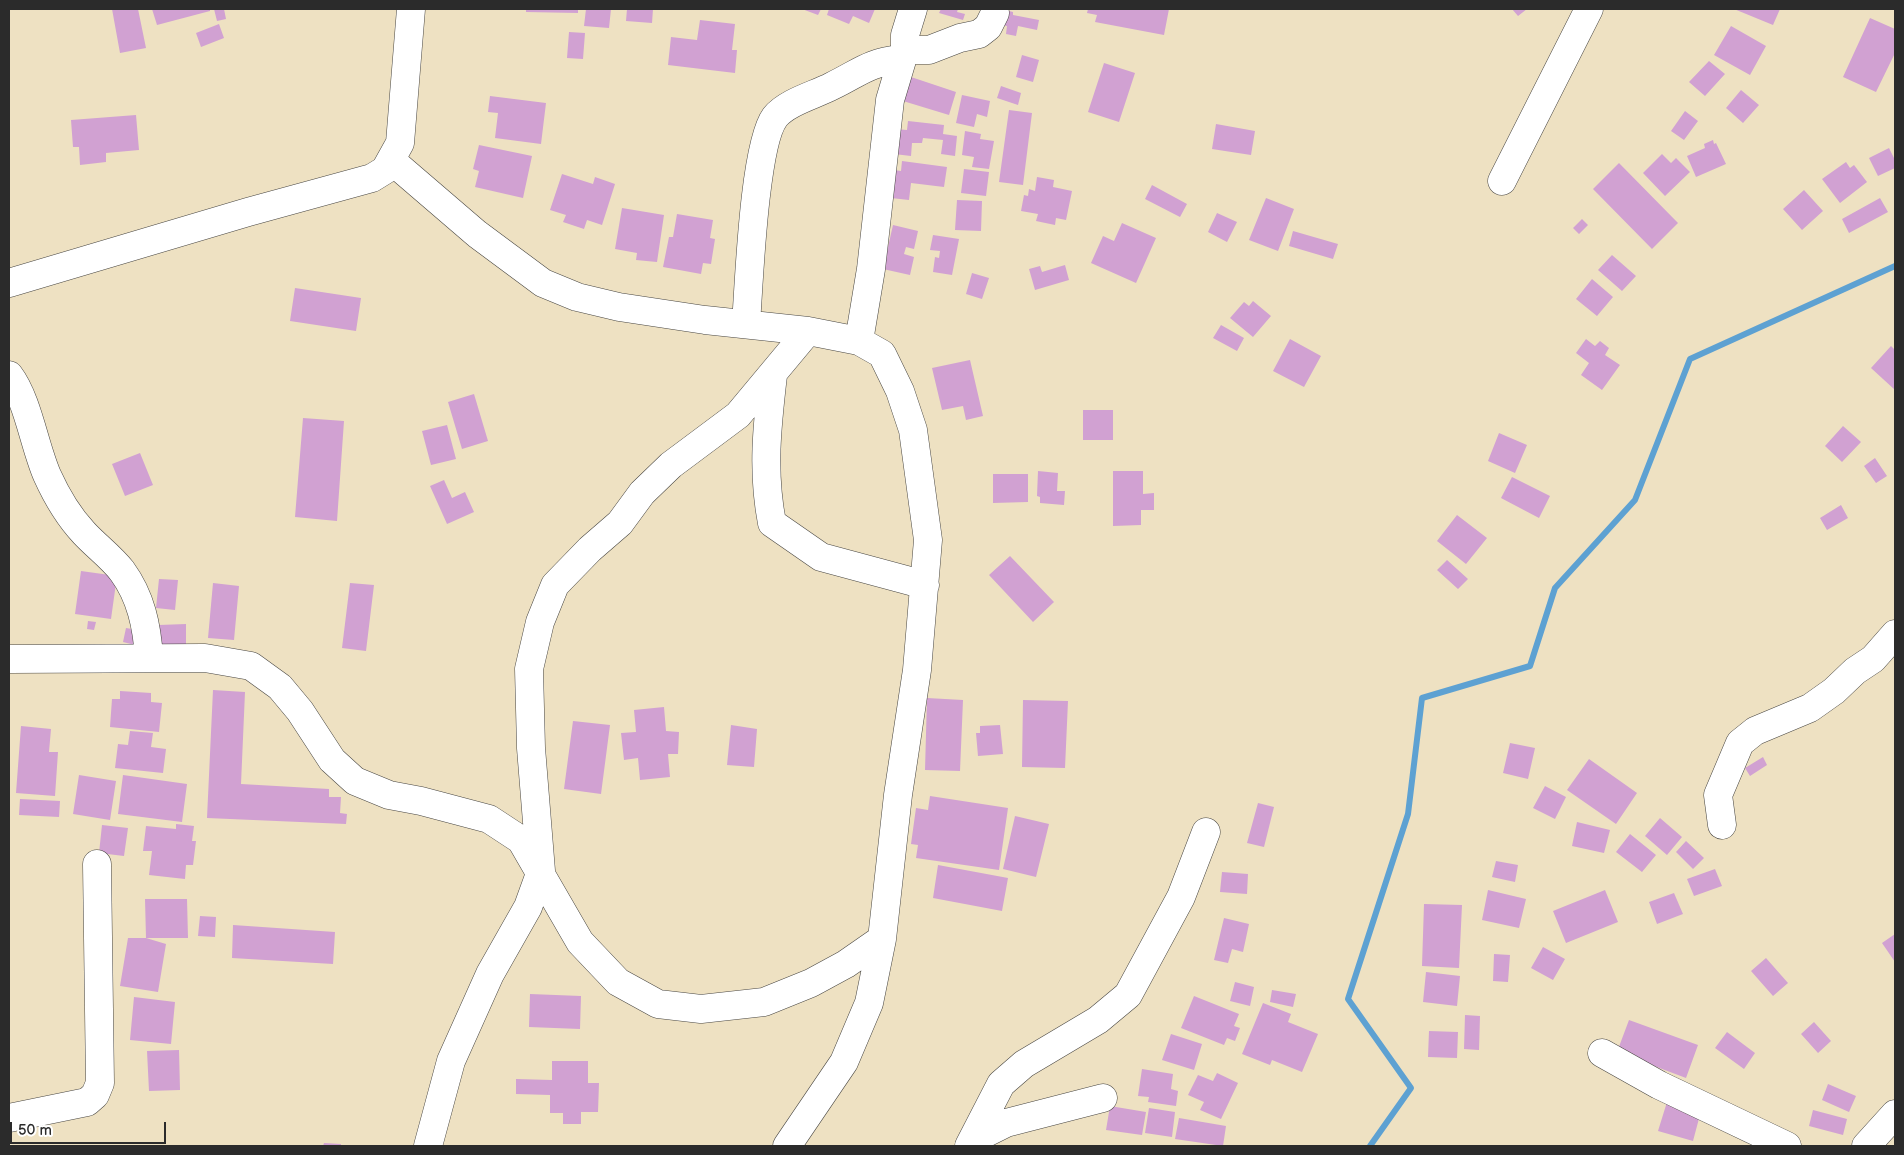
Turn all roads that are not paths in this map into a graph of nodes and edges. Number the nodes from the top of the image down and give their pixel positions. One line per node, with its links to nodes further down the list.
1 (411, 9): 6 (street)
2 (913, 9): 5 (street)
3 (1590, 9): 7 (street)
4 (995, 12): 5 (street)
5 (903, 55): 9 (street); 11 (street)
6 (392, 161): 8 (street); 9 (street)
7 (1502, 181)
8 (9, 283)
9 (746, 324): 10 (street)
10 (808, 331): 11 (street); 13 (street)
11 (859, 341): 14 (street)
12 (9, 375): 16 (street)
13 (773, 375): 14 (street); 21 (street)
14 (925, 585): 22 (street)
15 (1895, 634): 18 (street)
16 (149, 658): 17 (street); 21 (street)
17 (9, 659)
18 (1722, 824)
19 (1206, 832): 27 (street)
20 (97, 864): 26 (street)
21 (541, 871): 22 (street); 28 (street)
22 (882, 939): 29 (street)
23 (1602, 1053): 30 (street)
24 (1103, 1098): 27 (street)
25 (1895, 1114): 31 (street)
26 (9, 1118)
27 (971, 1143)
28 (428, 1146)
29 (787, 1146)
30 (1787, 1146)
31 (1866, 1146)

